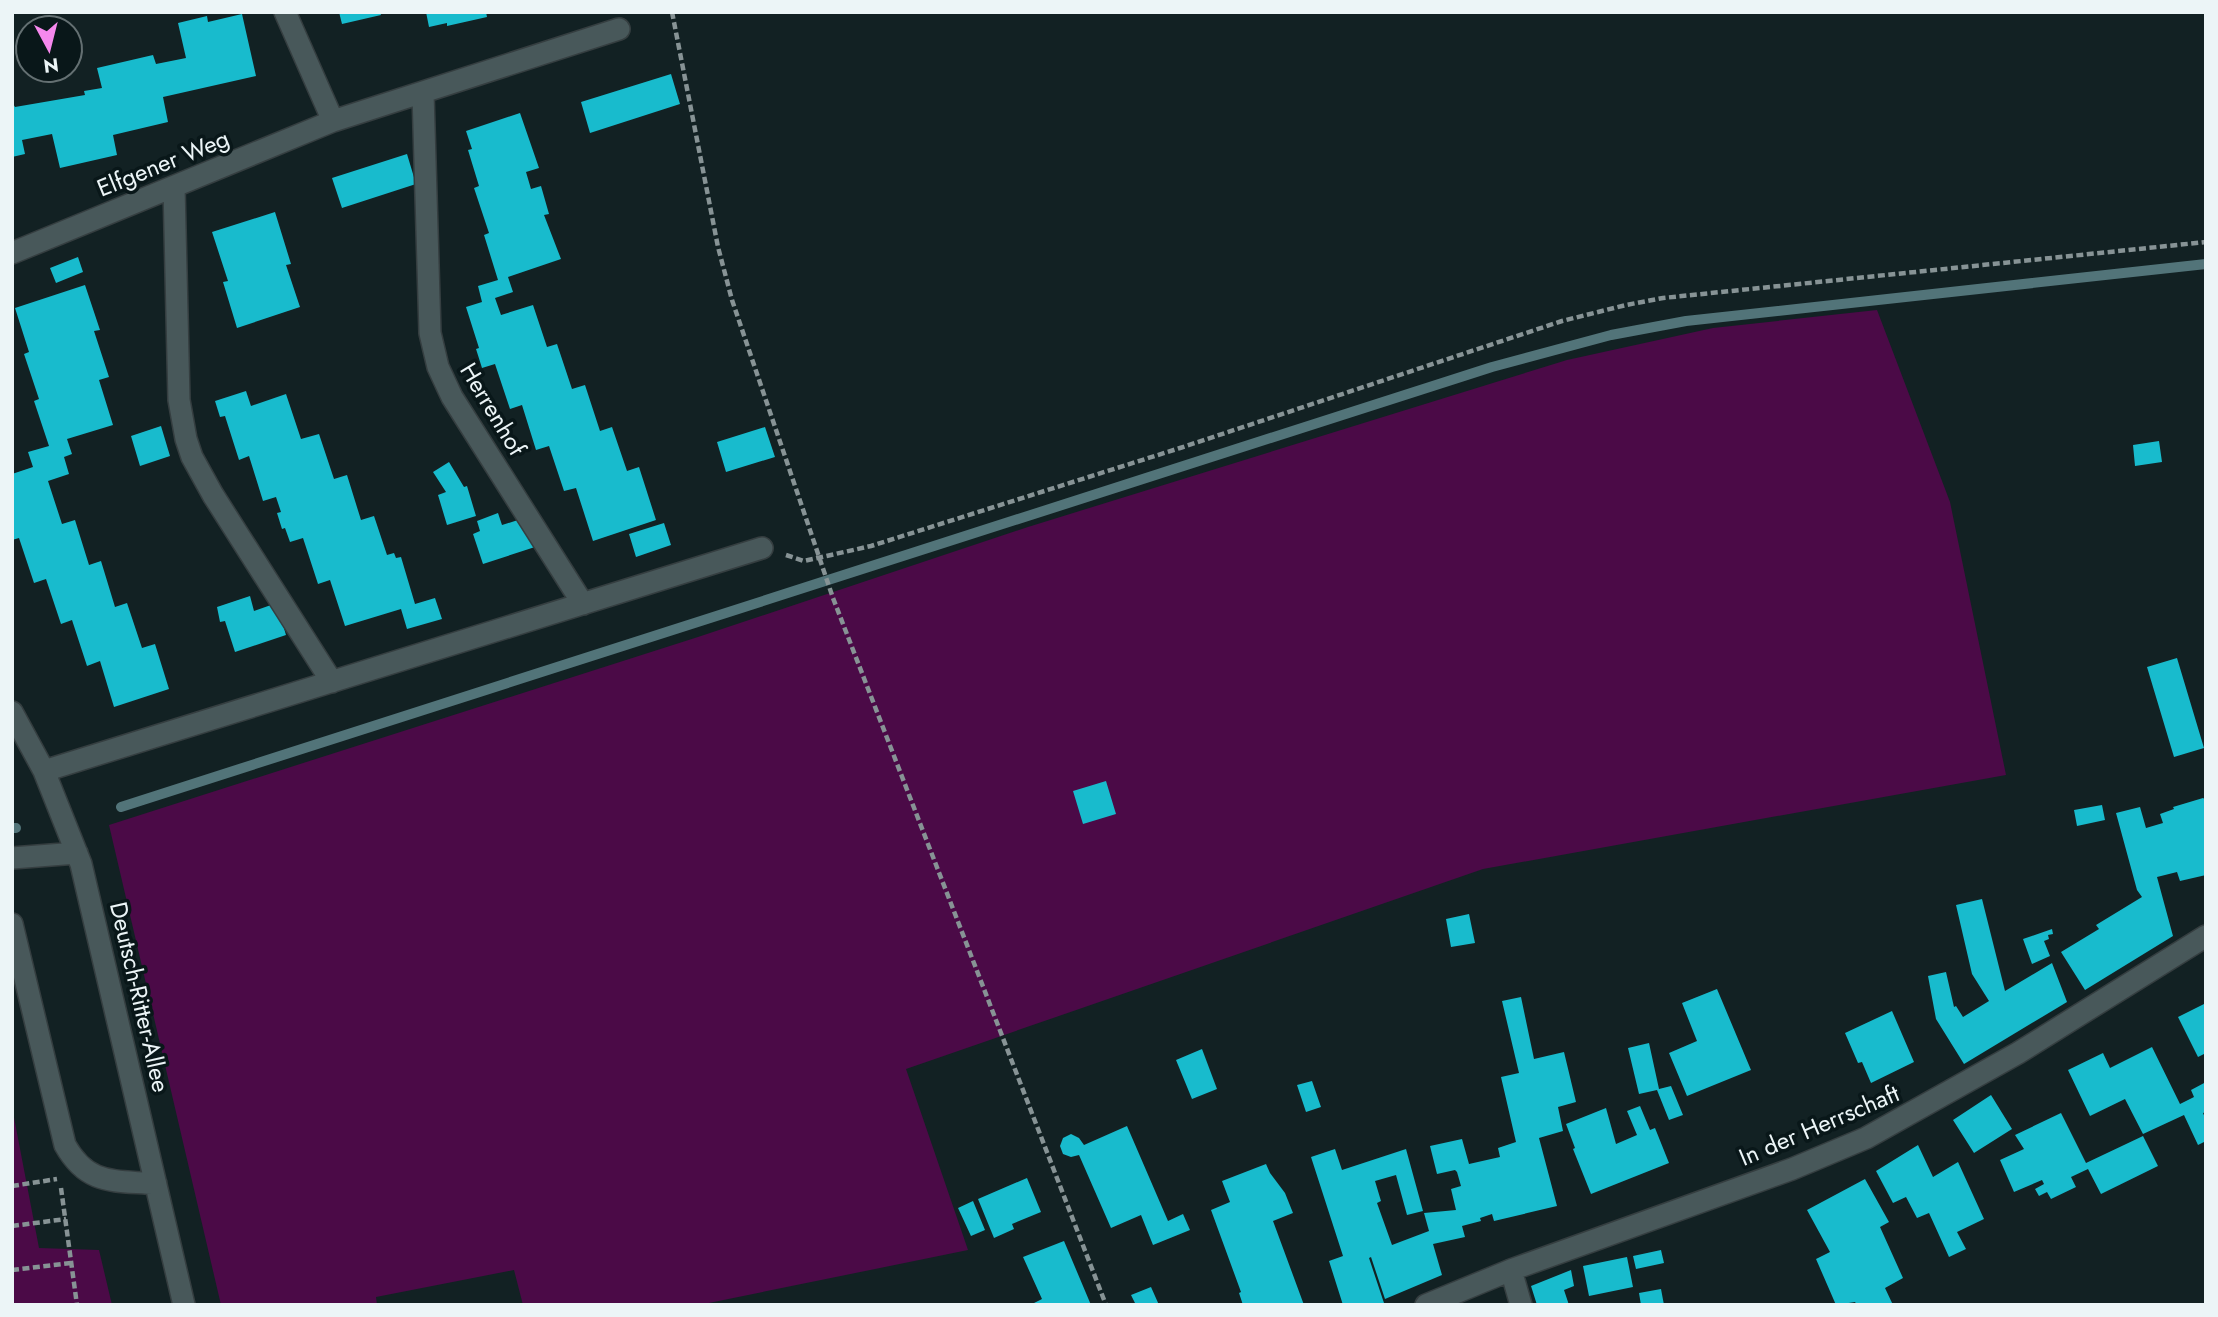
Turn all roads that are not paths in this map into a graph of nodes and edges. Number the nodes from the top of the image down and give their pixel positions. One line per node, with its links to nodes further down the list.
1 (285, 12): 4 (street)
2 (619, 29): 3 (street, Elfgener Weg)
3 (423, 93): 4 (street, Elfgener Weg); 8 (street, Herrenhof)
4 (333, 121): 5 (street, Elfgener Weg)
5 (174, 187): 6 (street, Elfgener Weg); 9 (street)
6 (12, 253)
7 (762, 548): 8 (street)
8 (583, 604): 9 (street)
9 (332, 682): 11 (street)
10 (12, 712): 11 (street, Deutsch-Ritter-Allee)
11 (44, 771): 12 (street, Deutsch-Ritter-Allee)
12 (77, 853): 13 (street); 16 (street, Deutsch-Ritter-Allee)
13 (12, 858)
14 (12, 924): 16 (street)
15 (2206, 936): 17 (street, In der Herrschaft)
16 (156, 1184): 18 (street, Deutsch-Ritter-Allee)
17 (1511, 1270): 19 (street, In der Herrschaft); 20 (street)
18 (184, 1305)
19 (1426, 1305)
20 (1521, 1305)

